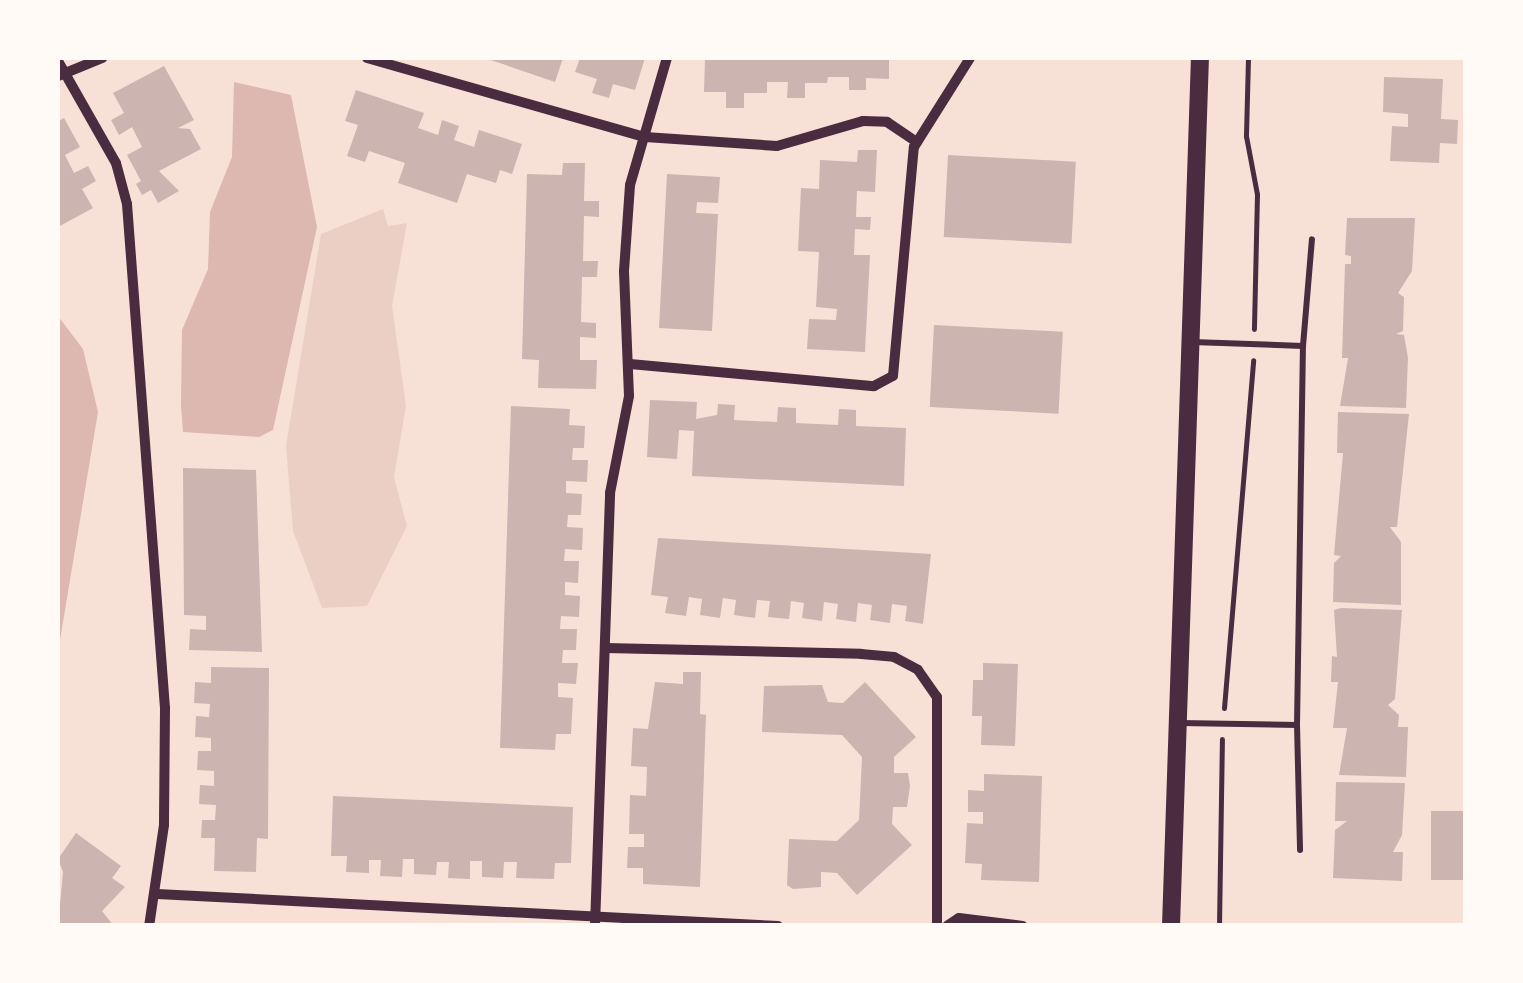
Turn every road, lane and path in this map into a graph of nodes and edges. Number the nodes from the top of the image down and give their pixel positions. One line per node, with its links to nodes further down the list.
1 (102, 58): 8 (street)
2 (368, 58): 9 (street)
3 (667, 58): 9 (street)
4 (970, 58): 10 (street)
5 (1200, 58): 12 (main road)
6 (1248, 58): 13 (path)
7 (58, 61): 8 (street)
8 (60, 75): 21 (street)
9 (645, 137): 10 (street); 15 (street)
10 (916, 142): 15 (street)
11 (1312, 240): 14 (lane)
12 (1190, 342): 13 (lane); 17 (main road)
13 (1254, 343): 14 (lane); 18 (path)
14 (1303, 346): 19 (lane)
15 (630, 364): 16 (street)
16 (606, 648): 22 (street); 25 (street)
17 (1178, 723): 18 (lane); 28 (main road)
18 (1222, 724): 19 (lane); 29 (path)
19 (1297, 725): 20 (lane)
20 (1300, 850)
21 (157, 894): 22 (street); 23 (street)
22 (596, 922): 24 (street)
23 (148, 926)
24 (778, 926)
25 (937, 926)
26 (947, 926): 27 (street)
27 (1024, 926)
28 (1172, 926)
29 (1219, 926)

